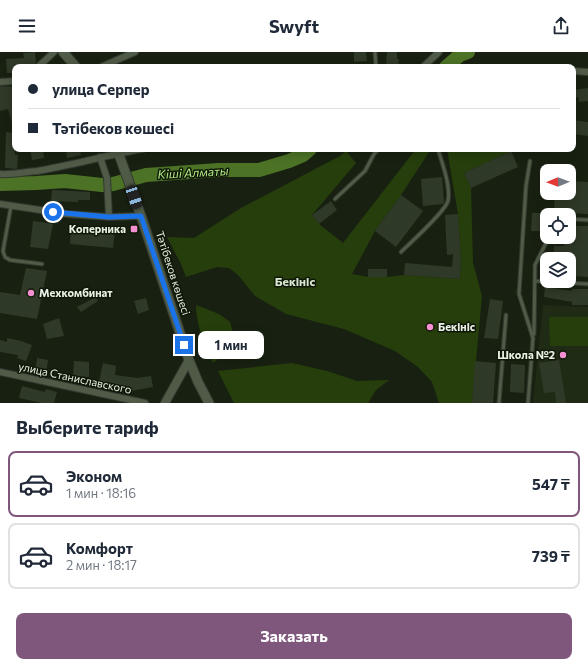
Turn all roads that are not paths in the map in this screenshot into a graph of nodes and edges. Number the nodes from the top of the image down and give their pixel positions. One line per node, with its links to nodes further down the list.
1 (54, 52): 6 (street)
2 (63, 52): 7 (main road)
3 (135, 52): 8 (street)
4 (375, 52): 9 (lane)
5 (439, 52): 10 (street)
6 (41, 64)
7 (73, 64)
8 (108, 64)
9 (376, 64)
10 (426, 64)
11 (576, 71): 12 (street)
12 (588, 72)
13 (12, 81): 14 (street)
14 (0, 82)
15 (115, 152): 19 (street)
16 (118, 152): 25 (main road, Тәтібеков көшесі)
17 (376, 152): 22 (lane)
18 (439, 152): 30 (lane)
19 (100, 157): 21 (street); 26 (street)
20 (530, 161): 35 (lane)
21 (0, 174)
22 (335, 199)
23 (0, 204): 24 (street)
24 (11, 206): 26 (street); 31 (lane)
25 (141, 216): 26 (street); 36 (main road, Тәтібеков көшесі)
26 (109, 217)
27 (576, 219): 28 (lane)
28 (588, 220)
29 (546, 244): 32 (lane)
30 (401, 252)
31 (42, 264)
32 (534, 282): 33 (lane); 35 (lane)
33 (588, 284)
34 (506, 314): 41 (lane)
35 (533, 338): 42 (lane)
36 (189, 360): 39 (street); 40 (main road, Тәтібеков көшесі)
37 (0, 372): 38 (street, улица Станиславского)
38 (145, 403)
39 (165, 403)
40 (209, 403)
41 (498, 403)
42 (528, 403)

